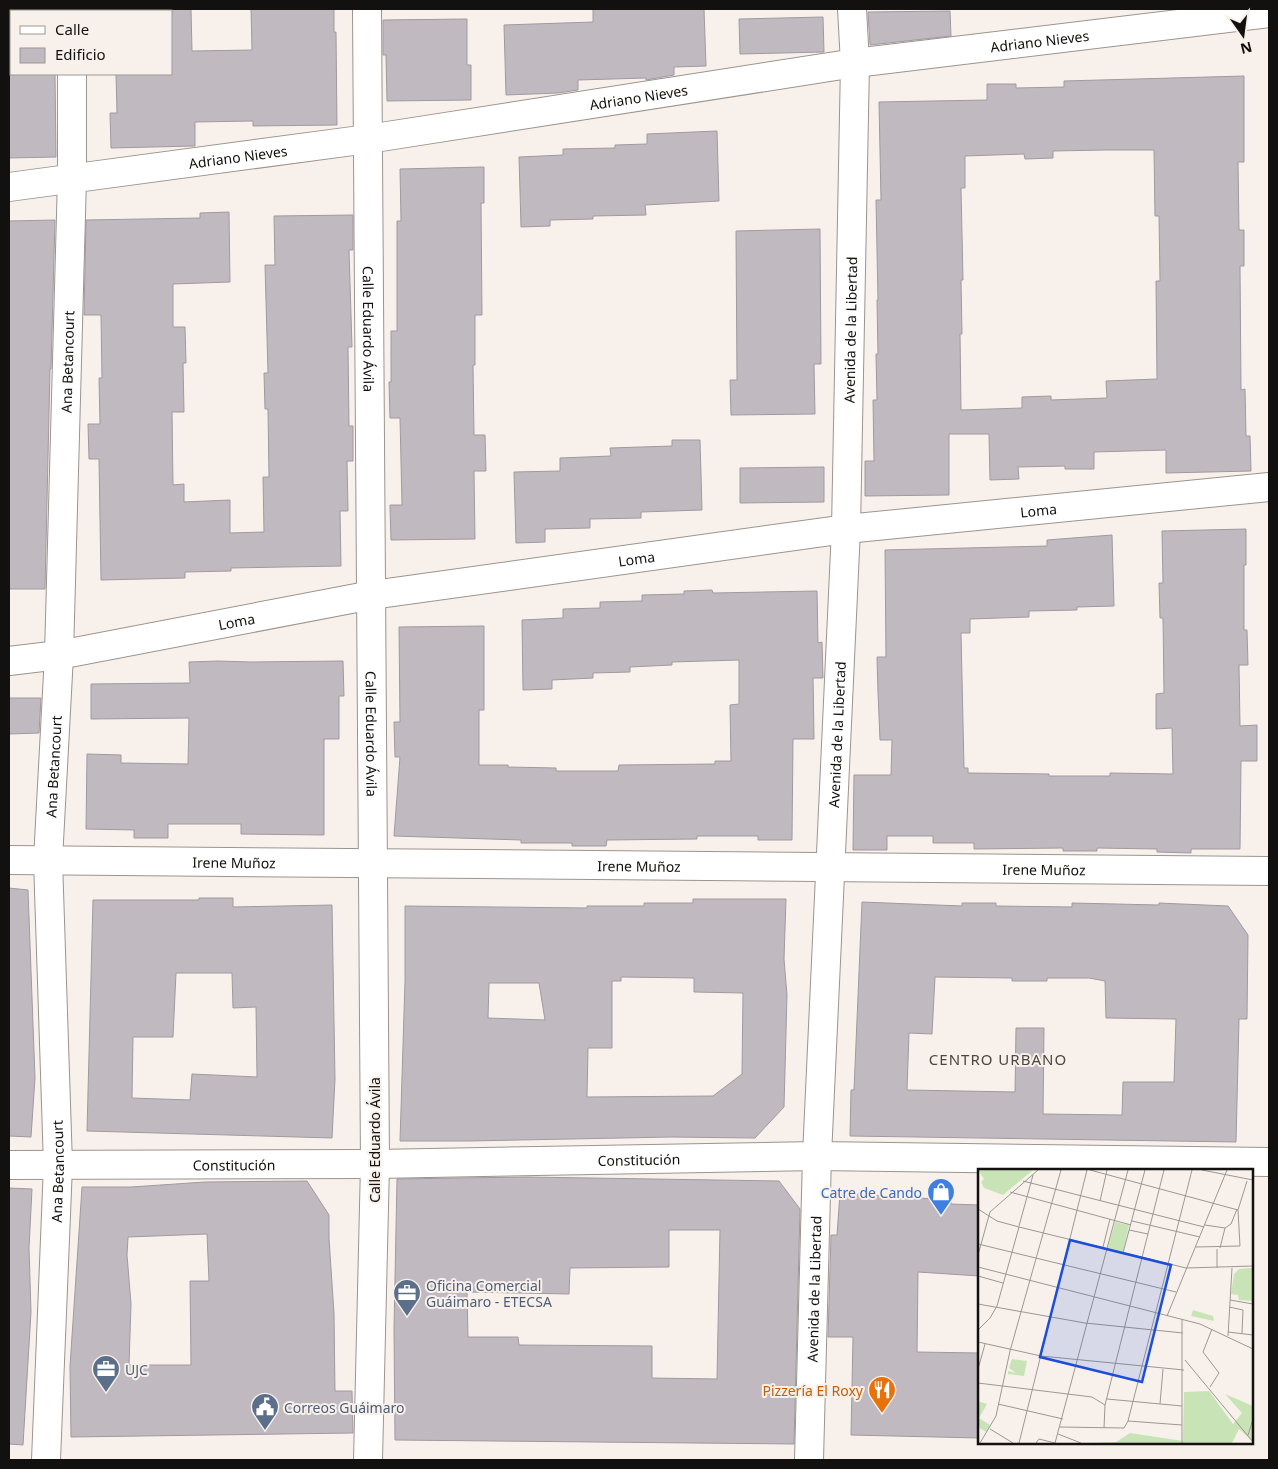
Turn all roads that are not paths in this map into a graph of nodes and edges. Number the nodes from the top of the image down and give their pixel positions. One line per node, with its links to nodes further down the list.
1 (367, 9): 6 (street, Calle Eduardo Ávila)
2 (852, 9): 4 (street, Avenida de la Libertad)
3 (1269, 13): 4 (street, Adriano Nieves)
4 (854, 63): 6 (street, Adriano Nieves); 10 (street, Avenida de la Libertad)
5 (72, 75): 7 (street, Ana Betancourt)
6 (368, 139): 7 (street, Adriano Nieves); 11 (street, Calle Eduardo Ávila)
7 (72, 178): 8 (street, Adriano Nieves); 12 (street, Ana Betancourt)
8 (9, 187)
9 (1269, 486): 10 (street, Loma)
10 (846, 530): 11 (street, Loma); 17 (street, Avenida de la Libertad)
11 (372, 595): 12 (street, Loma); 16 (street, Calle Eduardo Ávila)
12 (59, 655): 13 (street, Loma); 15 (street, Ana Betancourt)
13 (9, 661)
14 (9, 860): 15 (street, Irene Muñoz)
15 (48, 860): 16 (street, Irene Muñoz); 23 (street, Ana Betancourt)
16 (374, 863): 17 (street, Irene Muñoz); 21 (street, Calle Eduardo Ávila)
17 (831, 867): 18 (street, Irene Muñoz); 19 (street, Avenida de la Libertad)
18 (1269, 871)
19 (817, 1156): 20 (street, Constitución); 21 (street, Constitución); 26 (street, Avenida de la Libertad)
20 (1269, 1162)
21 (375, 1164): 23 (street, Constitución); 25 (street, Calle Eduardo Ávila)
22 (9, 1165): 23 (street, Constitución)
23 (58, 1165): 24 (street, Ana Betancourt)
24 (46, 1460)
25 (368, 1460)
26 (809, 1460)

